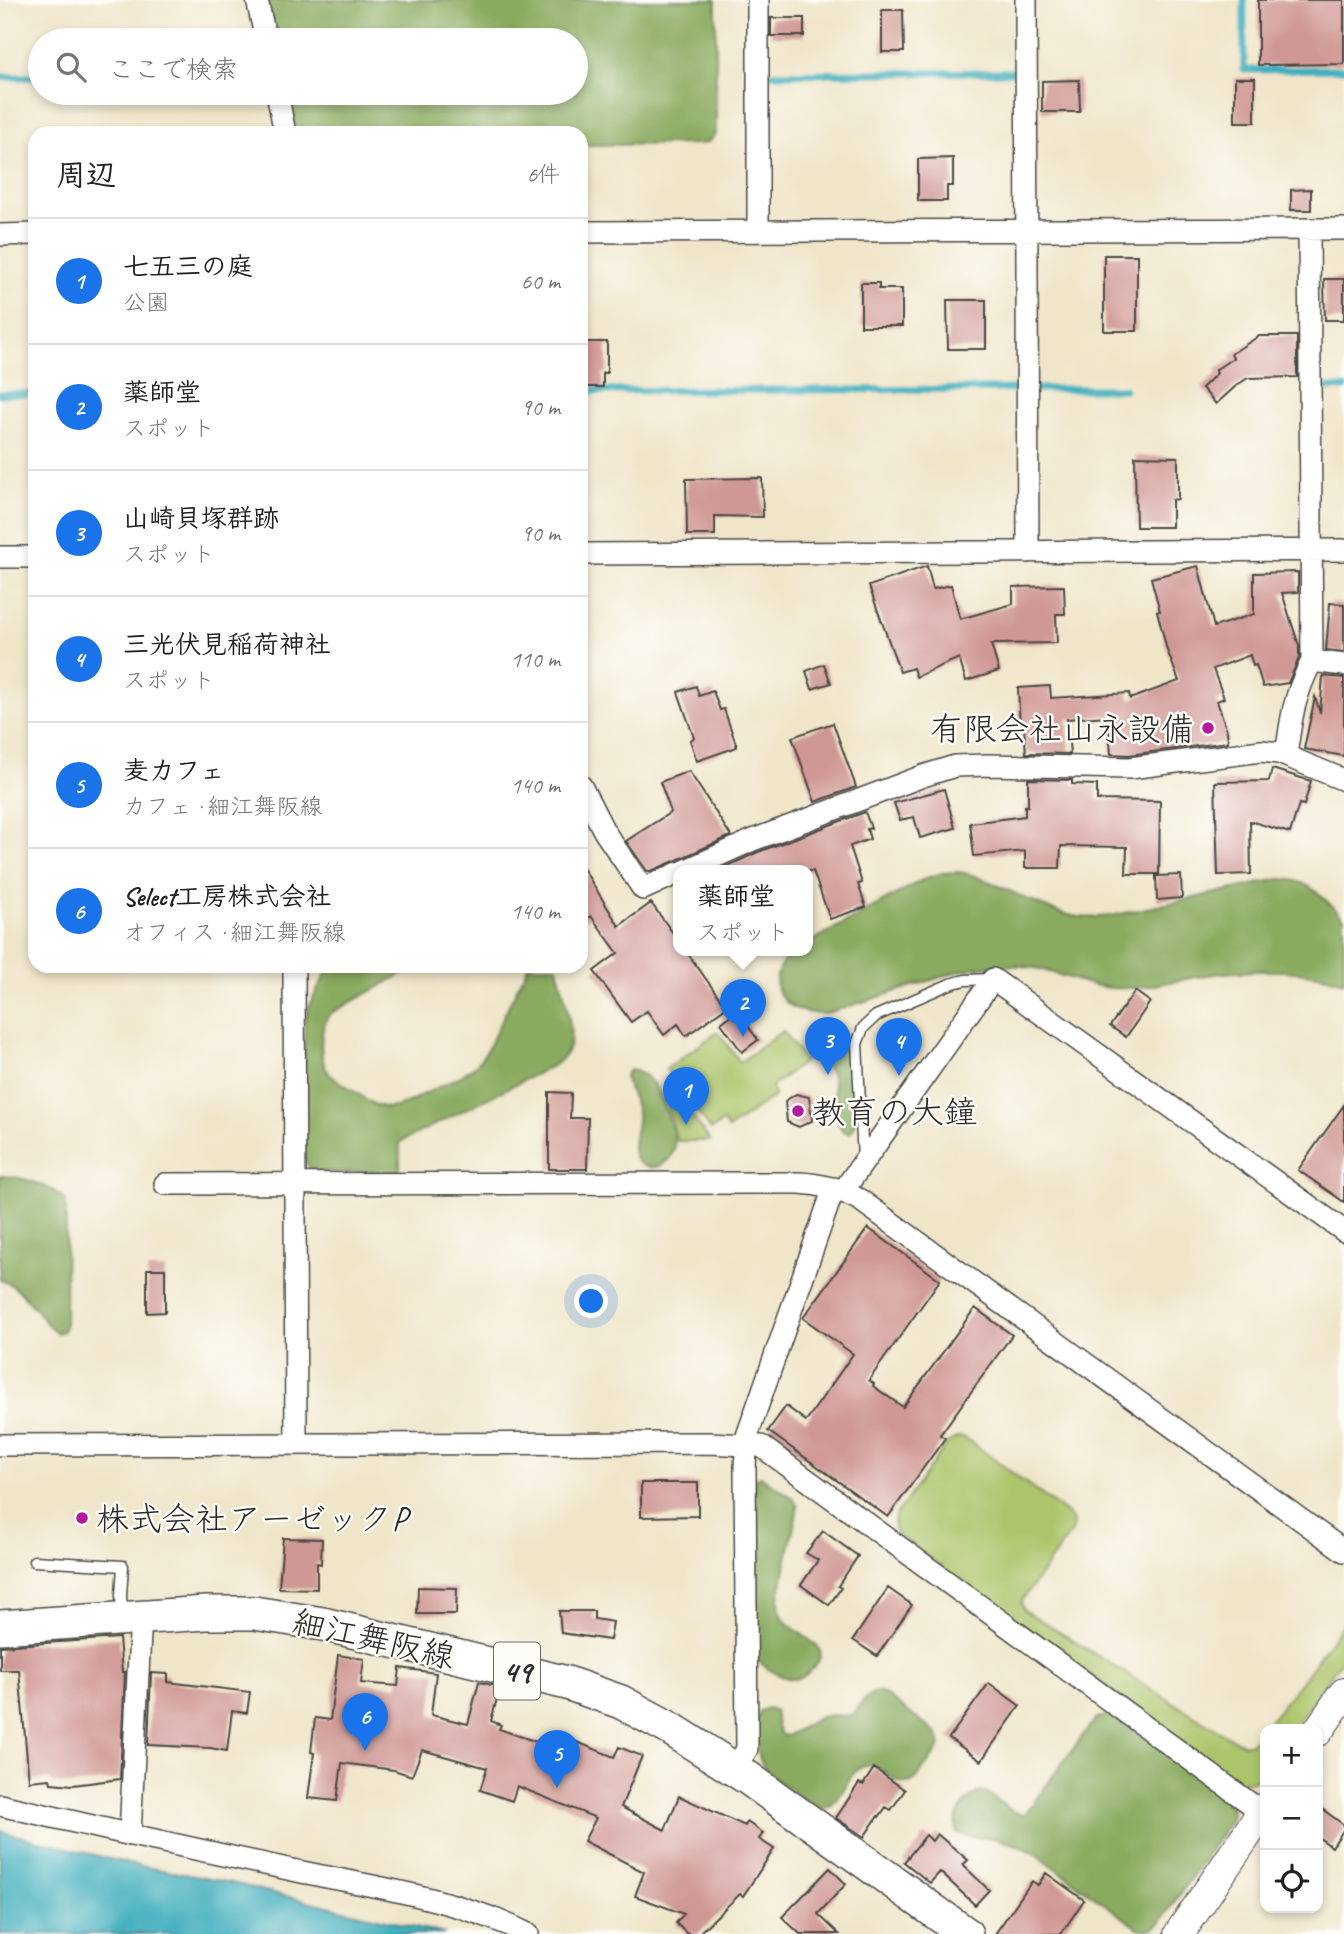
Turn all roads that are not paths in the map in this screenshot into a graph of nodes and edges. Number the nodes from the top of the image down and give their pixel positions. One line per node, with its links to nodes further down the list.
1 (257, 0): 4 (street)
2 (758, 0): 10 (street)
3 (1026, 0): 9 (street)
4 (263, 28)
5 (279, 105): 6 (street)
6 (284, 126)
7 (1309, 229): 8 (street); 9 (street); 14 (street)
8 (1344, 229)
9 (1026, 230): 10 (street); 16 (street)
10 (758, 231): 11 (street)
11 (588, 232)
12 (0, 234): 13 (street)
13 (28, 234)
14 (1311, 550): 15 (street); 16 (street); 20 (street)
15 (1344, 550)
16 (1028, 552): 17 (street)
17 (588, 554)
18 (0, 557): 19 (street)
19 (28, 557)
20 (1312, 661): 21 (street); 22 (street)
21 (1344, 665)
22 (1286, 756): 23 (street); 25 (street)
23 (1344, 780)
24 (588, 800): 26 (street)
25 (697, 865)
26 (673, 875)
27 (293, 973): 31 (street)
28 (993, 979): 29 (street); 29 (lane); 33 (street)
29 (864, 1162): 32 (street)
30 (165, 1184): 31 (street)
31 (295, 1184): 32 (street); 34 (street)
32 (839, 1190): 35 (street); 37 (street)
33 (1344, 1231)
34 (296, 1444): 35 (street); 36 (street)
35 (746, 1444): 43 (street); 45 (street)
36 (0, 1445)
37 (1344, 1551)
38 (34, 1561): 39 (lane)
39 (130, 1618): 40 (main road, 細江舞阪線 / 49); 43 (main road, 細江舞阪線 / 49); 47 (street)
40 (0, 1626)
41 (1344, 1693): 42 (street)
42 (1323, 1724)
43 (734, 1769): 49 (main road, 細江舞阪線 / 49)
44 (0, 1805): 47 (street)
45 (1260, 1807)
46 (1260, 1816): 50 (street)
47 (130, 1835): 48 (street)
48 (528, 1934)
49 (966, 1934)
50 (1179, 1934)

